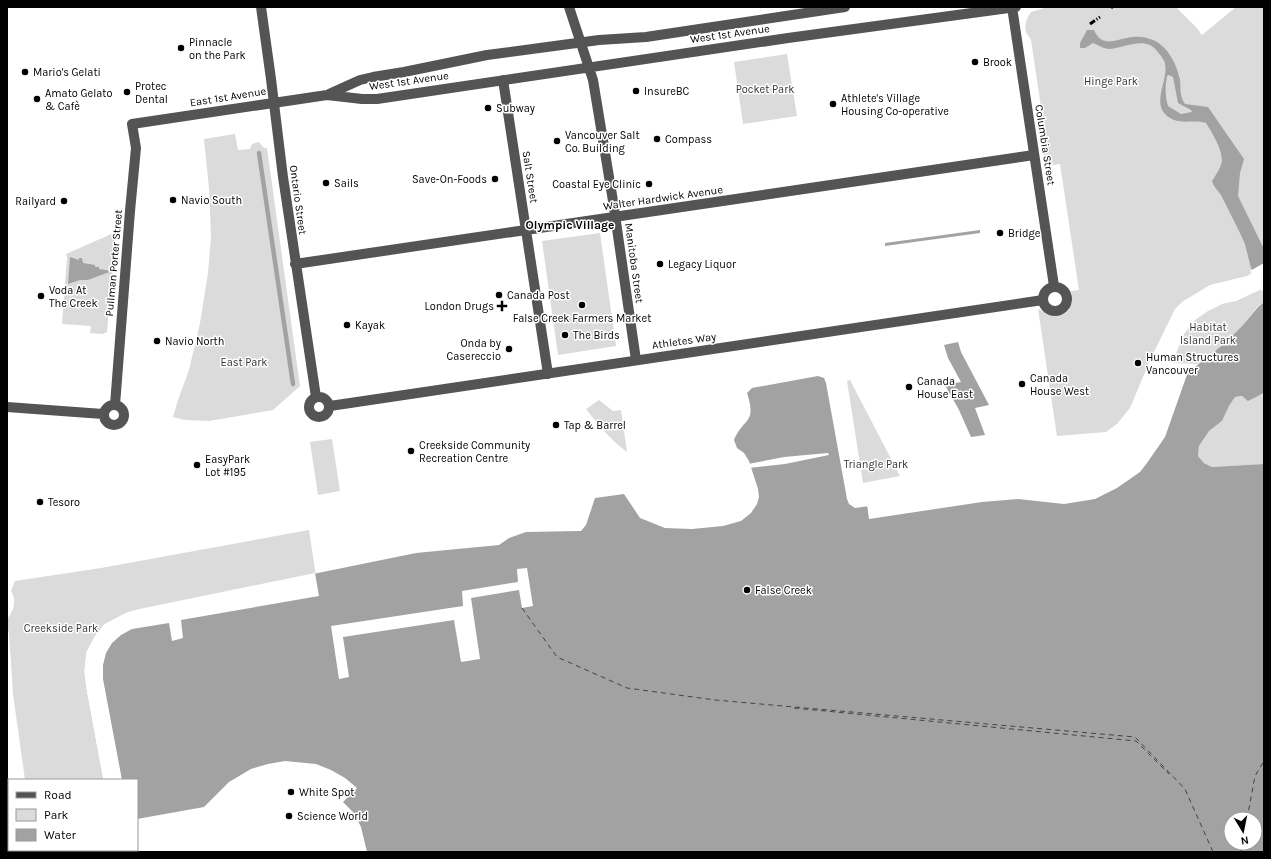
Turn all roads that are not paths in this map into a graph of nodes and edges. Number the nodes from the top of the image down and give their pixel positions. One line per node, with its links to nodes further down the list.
1 (261, 7): 9 (street, Ontario Street)
2 (569, 7): 5 (street, Manitoba Street)
3 (845, 7): 5 (street, West 1st Avenue)
4 (1013, 7): 6 (street, West 1st Avenue); 11 (street, Columbia Street)
5 (580, 42): 6 (street, Manitoba Street); 8 (street, West 1st Avenue)
6 (588, 67): 7 (street, West 1st Avenue); 12 (street, Manitoba Street)
7 (503, 80): 8 (street, West 1st Avenue); 13 (street, Salt Street)
8 (327, 95): 9 (street, East 1st Avenue)
9 (274, 102): 10 (street, East 1st Avenue); 14 (street, Ontario Street)
10 (132, 124): 20 (street, Pullman Porter Street)
11 (1034, 155): 12 (street, Walter Hardwick Avenue); 15 (street, Columbia Street)
12 (615, 217): 13 (street, Walter Hardwick Avenue); 17 (street, Manitoba Street)
13 (526, 230): 14 (street, Walter Hardwick Avenue); 18 (street, Salt Street)
14 (295, 264): 19 (street, Ontario Street)
15 (1054, 286): 16 (street); 16 (street)
16 (1043, 300): 17 (street, Athletes Way)
17 (636, 360): 18 (street, Athletes Way)
18 (548, 374): 22 (street, Athletes Way)
19 (316, 397): 22 (street); 22 (street)
20 (114, 405): 23 (street); 23 (street)
21 (7, 406): 23 (street)
22 (330, 406)
23 (103, 414)

